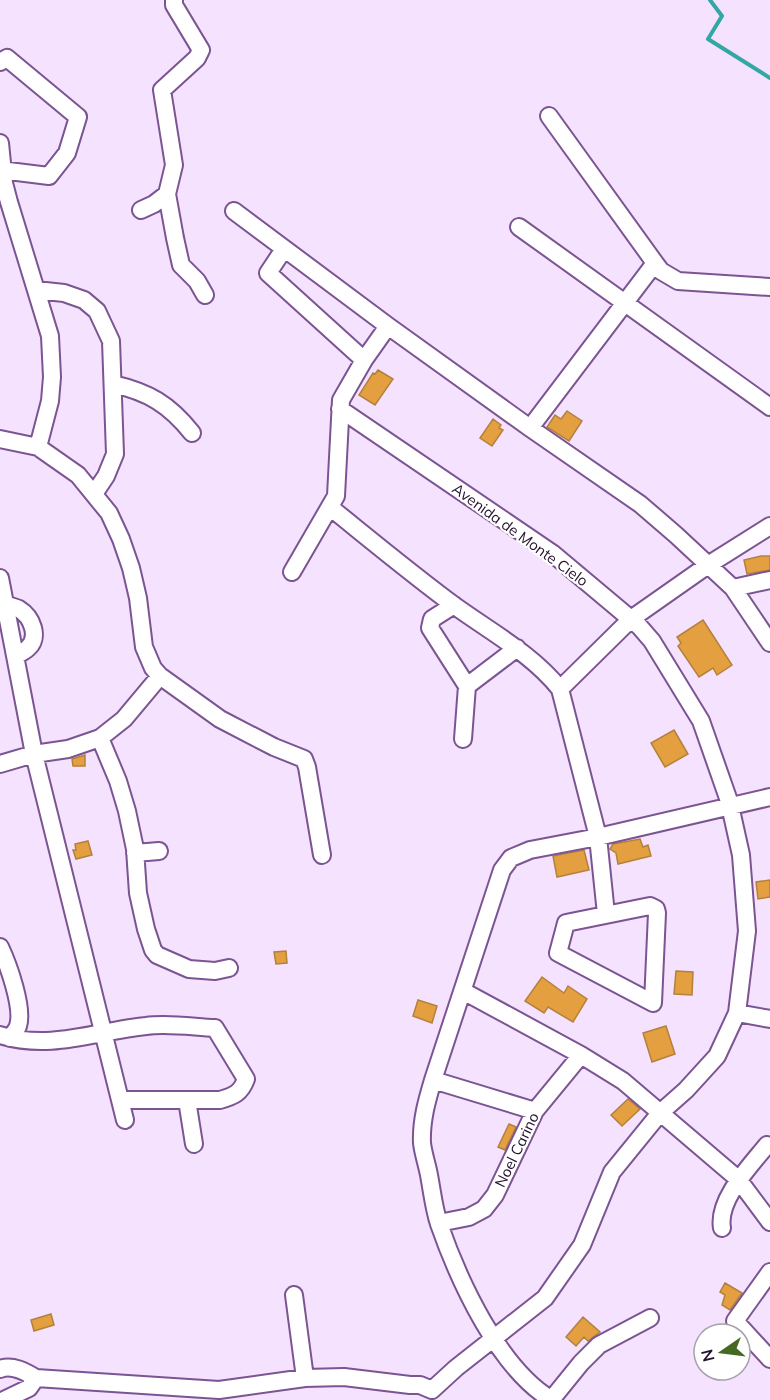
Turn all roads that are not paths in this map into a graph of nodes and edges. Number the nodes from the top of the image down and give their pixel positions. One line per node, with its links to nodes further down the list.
1 (174, 0): 6 (street)
2 (1, 60): 5 (street)
3 (549, 116): 11 (street)
4 (0, 143): 5 (street)
5 (1, 170): 13 (street)
6 (167, 194): 7 (street); 14 (street)
7 (141, 210)
8 (234, 211): 10 (street)
9 (519, 227): 15 (street)
10 (284, 249): 16 (street); 17 (street)
11 (655, 263): 12 (street); 15 (street)
12 (770, 287)
13 (36, 290): 18 (street); 24 (street)
14 (204, 295)
15 (625, 303): 19 (street); 21 (street)
16 (388, 326): 17 (street); 21 (street)
17 (364, 360): 20 (street)
18 (113, 384): 22 (street); 25 (street)
19 (770, 407)
20 (340, 409): 26 (street); 35 (street, Avenida de Monte Cielo)
21 (530, 429): 28 (street)
22 (192, 433)
23 (0, 439): 24 (street)
24 (38, 447): 25 (street)
25 (94, 494): 39 (street)
26 (331, 508): 29 (street); 34 (street)
27 (770, 526): 28 (street)
28 (708, 565): 32 (street); 35 (street)
29 (292, 572)
30 (0, 578): 33 (street)
31 (770, 580): 32 (street)
32 (733, 588): 36 (street)
33 (5, 604): 38 (street); 38 (street)
34 (454, 605): 37 (street); 40 (street)
35 (631, 619): 41 (street); 47 (street, Avenida de Monte Cielo)
36 (769, 639)
37 (517, 648): 40 (street); 41 (street)
38 (15, 656): 44 (street)
39 (160, 676): 42 (street); 51 (street)
40 (467, 686): 43 (street)
41 (560, 689): 48 (street)
42 (100, 738): 44 (street); 50 (street)
43 (463, 739)
44 (34, 754): 45 (street); 58 (street)
45 (0, 764)
46 (770, 797): 47 (street)
47 (731, 807): 48 (street); 56 (street, Avenida de Monte Cielo)
48 (598, 837): 52 (street); 55 (street)
49 (159, 851): 50 (street)
50 (135, 853): 54 (street)
51 (322, 855)
52 (606, 914): 52 (street)
53 (0, 947): 59 (street)
54 (229, 968)
55 (463, 991): 60 (street); 61 (street)
56 (737, 1013): 57 (street); 65 (street, Avenida de Monte Cielo)
57 (770, 1020)
58 (103, 1033): 59 (street); 62 (street); 63 (street)
59 (5, 1036)
60 (581, 1055): 64 (street, Noel Carino); 65 (street)
61 (433, 1080): 64 (street); 70 (street)
62 (120, 1100): 63 (street); 66 (street)
63 (187, 1100): 67 (street)
64 (535, 1111): 70 (street, Noel Carino)
65 (660, 1113): 69 (street); 76 (street, Avenida de Monte Cielo)
66 (125, 1120)
67 (194, 1144)
68 (767, 1145): 69 (street)
69 (738, 1179): 71 (street); 72 (street)
70 (439, 1222): 76 (street)
71 (770, 1222)
72 (722, 1228)
73 (770, 1272): 77 (street)
74 (294, 1295): 80 (street)
75 (650, 1318): 82 (street)
76 (494, 1339): 80 (street, Avenida de Monte Cielo); 82 (street)
77 (770, 1359)
78 (0, 1369): 79 (street, Avenida de Monte Cielo)
79 (36, 1378): 80 (street, Avenida de Monte Cielo); 81 (street)
80 (305, 1378)
81 (4, 1400)
82 (551, 1400)

